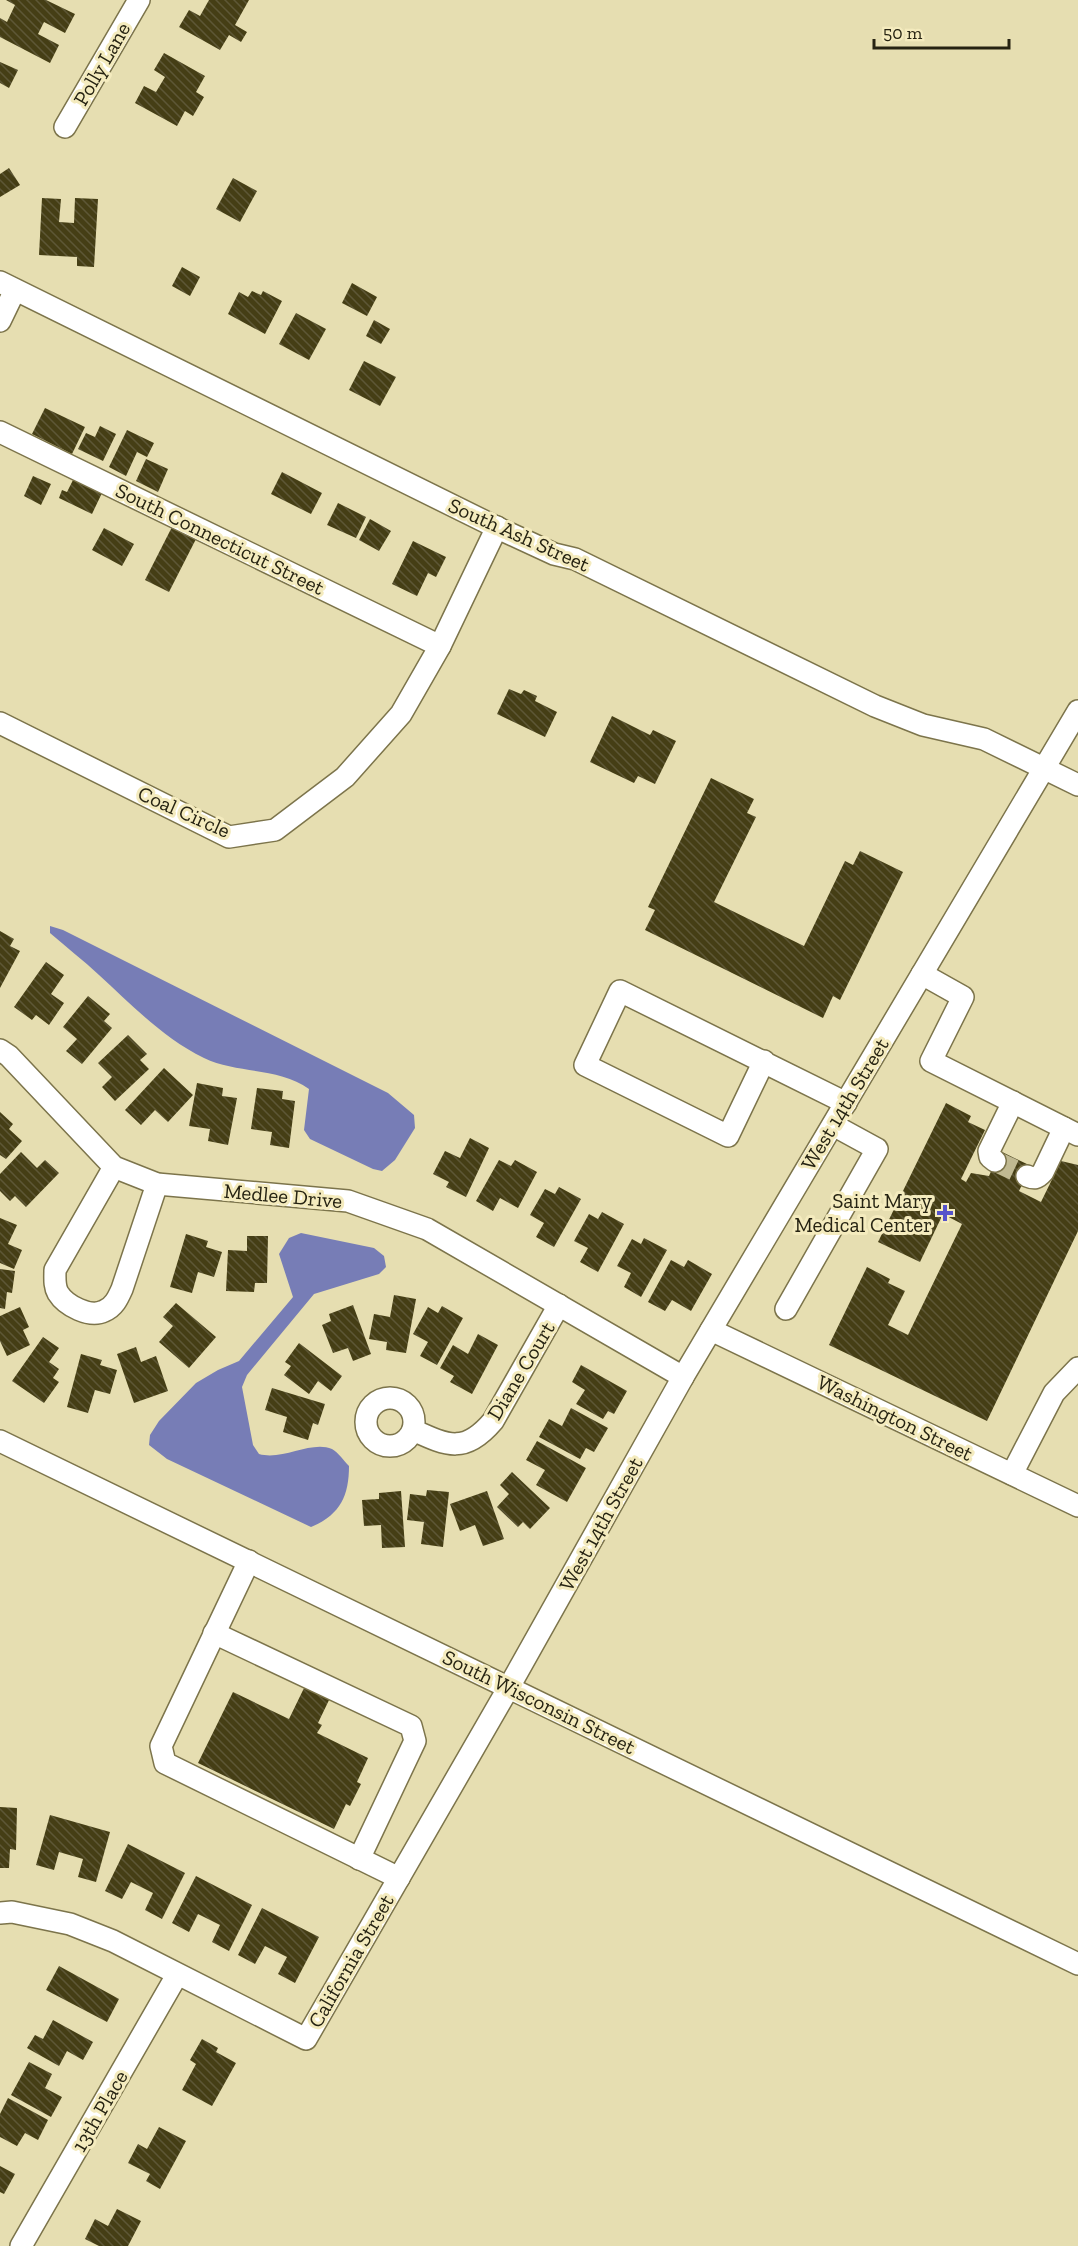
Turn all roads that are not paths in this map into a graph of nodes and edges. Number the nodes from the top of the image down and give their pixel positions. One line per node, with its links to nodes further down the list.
1 (140, 0): 2 (street, Polly Lane)
2 (65, 127)
3 (7, 286): 4 (street); 6 (street, South Ash Street)
4 (0, 321)
5 (0, 432): 7 (street, South Connecticut Street)
6 (497, 527): 7 (street, Coal Circle); 10 (street, South Ash Street)
7 (440, 645): 9 (street, Coal Circle)
8 (1078, 711): 10 (street, West 14th Street)
9 (0, 723)
10 (1044, 769): 11 (street, South Ash Street); 12 (street, West 14th Street)
11 (1078, 785)
12 (922, 974): 15 (street); 16 (street, West 14th Street)
13 (0, 1050): 20 (street, Medlee Drive)
14 (764, 1061): 14 (street); 16 (street)
15 (1013, 1102): 18 (street); 19 (street)
16 (846, 1103): 17 (street, West 14th Street)
17 (833, 1125): 24 (street); 25 (street, West 14th Street)
18 (1071, 1131): 21 (street)
19 (995, 1161)
20 (114, 1167): 22 (street, Medlee Drive); 22 (street)
21 (1027, 1176)
22 (157, 1184): 23 (street, Medlee Drive)
23 (559, 1305): 27 (street, Medlee Drive); 28 (street, Diane Court)
24 (786, 1309)
25 (711, 1330): 27 (street, West 14th Street); 30 (street, Washington Street)
26 (1078, 1368): 30 (street)
27 (684, 1377): 34 (street, West 14th Street)
28 (413, 1430)
29 (0, 1441): 32 (street, South Wisconsin Street)
30 (1012, 1474): 31 (street, Washington Street)
31 (1078, 1506)
32 (249, 1561): 33 (street); 34 (street, South Wisconsin Street)
33 (214, 1633): 35 (street); 35 (street)
34 (509, 1687): 36 (street, California Street); 38 (street, South Wisconsin Street)
35 (359, 1859): 36 (street)
36 (399, 1878): 39 (street, California Street)
37 (0, 1913): 39 (street, California Street)
38 (1078, 1964)
39 (177, 1975): 40 (street, 13th Place)
40 (21, 2246)

